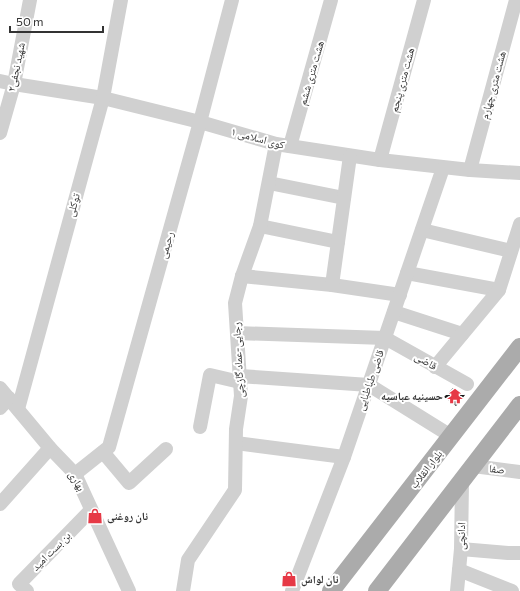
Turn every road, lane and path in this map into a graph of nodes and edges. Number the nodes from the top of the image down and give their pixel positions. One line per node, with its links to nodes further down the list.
1 (30, 0): 7 (street, شهید نجفی۲)
2 (121, 0): 8 (street, توکلی)
3 (232, 0): 9 (street, رحیمی)
4 (331, 0): 11 (street, هشت متری ششم)
5 (424, 0): 13 (street, هشت متری پنجم)
6 (516, 0): 15 (street, هشت متری چهارم)
7 (7, 83): 8 (street, کوی اسلامی ۱); 10 (street, شهید نجفی۲)
8 (103, 98): 9 (street, کوی اسلامی ۱); 38 (street, توکلی)
9 (200, 122): 11 (street, کوی اسلامی ۱); 45 (street, رحیمی)
10 (0, 133)
11 (283, 145): 12 (street, کوی اسلامی ۱); 17 (street, رجایی-عماد گازچی)
12 (350, 156): 13 (street, کوی اسلامی ۱); 18 (street)
13 (380, 160): 14 (street, کوی اسلامی ۱)
14 (443, 168): 15 (street, کوی اسلامی ۱); 21 (street, قاضی طباطبایی)
15 (470, 170): 16 (street, کوی اسلامی ۱)
16 (520, 173)
17 (269, 183): 18 (street); 20 (street, رجایی-عماد گازچی)
18 (344, 198): 22 (street)
19 (520, 224): 23 (street)
20 (260, 226): 22 (street); 25 (street, رجایی-عماد گازچی)
21 (422, 230): 23 (street); 24 (street, قاضی طباطبایی)
22 (338, 242): 26 (street)
23 (511, 251): 27 (street)
24 (407, 273): 27 (street); 28 (street, قاضی طباطبایی)
25 (242, 276): 26 (street); 30 (street, رجایی-عماد گازچی)
26 (332, 285): 28 (street)
27 (499, 290): 31 (street)
28 (400, 295): 29 (street, قاضی طباطبایی)
29 (394, 312): 31 (street); 32 (street, قاضی طباطبایی)
30 (237, 333): 32 (street); 35 (street, رجایی-عماد گازچی)
31 (462, 334): 34 (street)
32 (385, 338): 34 (street, قاضی); 37 (street, قاضی طباطبایی)
33 (520, 347): 41 (main road, بلوار انقلاب)
34 (435, 367): 36 (street, قاضی)
35 (240, 379): 37 (street); 40 (street); 42 (street, رجایی-عماد گازچی)
36 (467, 384)
37 (368, 385): 41 (street); 46 (street, قاضی طباطبایی)
38 (7, 401): 43 (street, بهاری)
39 (520, 405): 47 (main road)
40 (200, 427)
41 (451, 436): 60 (main road, بلوار انقلاب)
42 (236, 443): 46 (street); 58 (street, رجایی-عماد گازچی)
43 (50, 448): 49 (street, بهاری); 51 (street)
44 (166, 449): 45 (street)
45 (103, 452): 49 (street, رحیمی)
46 (344, 458): 59 (street, قاضی طباطبایی)
47 (473, 466): 48 (street, صفا); 50 (main road)
48 (520, 472)
49 (75, 474): 52 (street, بهاری)
50 (462, 482): 53 (street, ادانچی); 61 (main road)
51 (0, 504)
52 (91, 510): 56 (street, بن بست امید); 57 (street, بهاری)
53 (461, 549): 54 (street); 55 (street, ادانچی)
54 (520, 553)
55 (459, 570): 62 (street, ادانچی); 63 (street)
56 (27, 591)
57 (129, 591)
58 (183, 591)
59 (292, 591)
60 (331, 591)
61 (377, 591)
62 (457, 591)
63 (512, 591)

